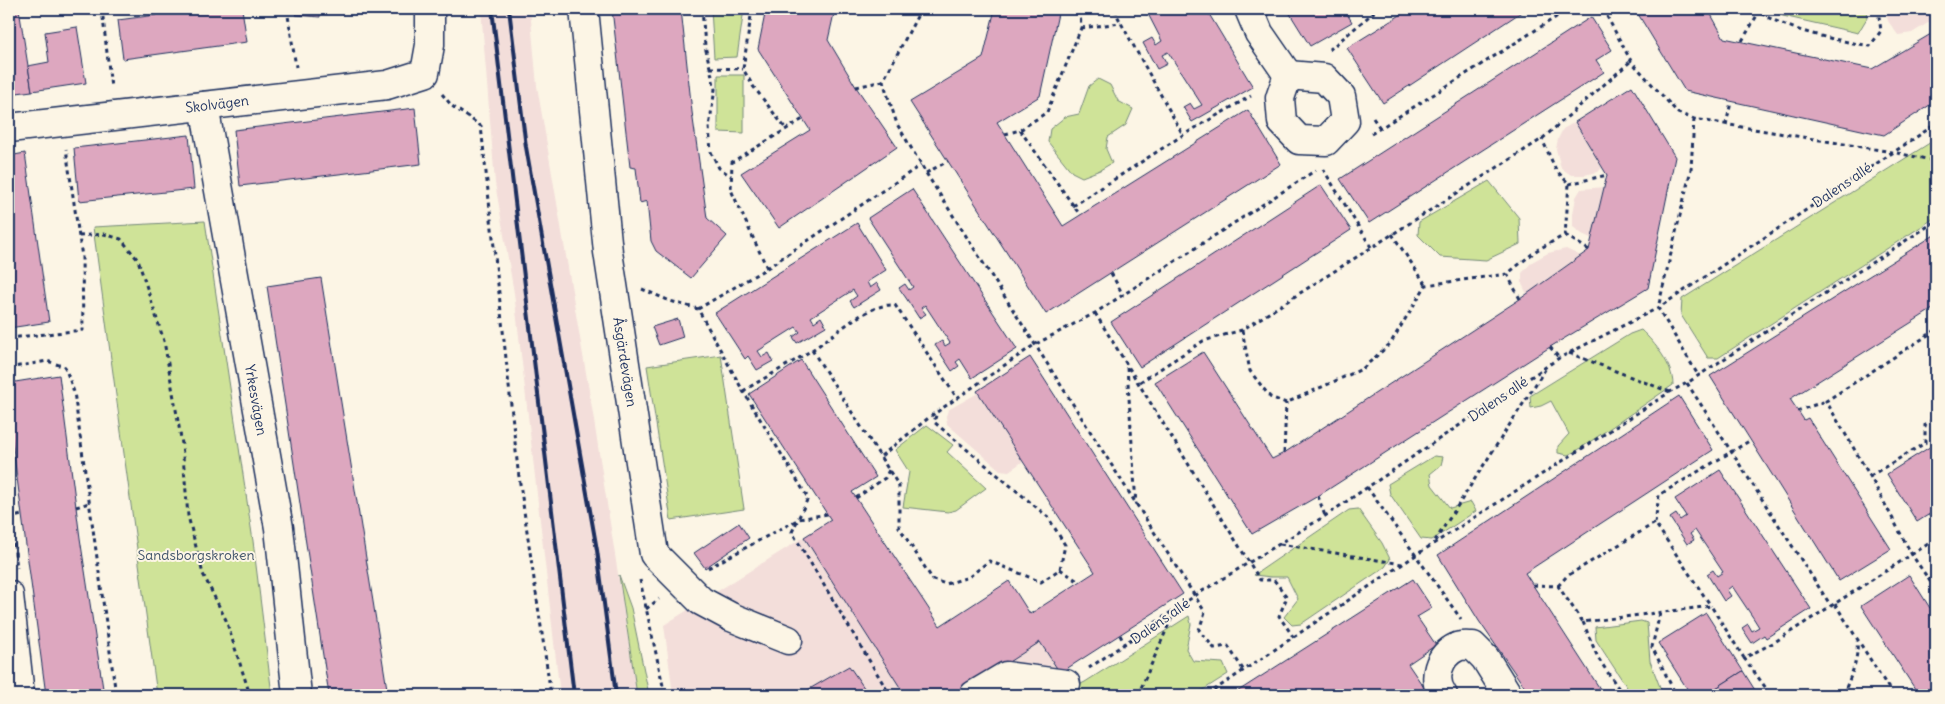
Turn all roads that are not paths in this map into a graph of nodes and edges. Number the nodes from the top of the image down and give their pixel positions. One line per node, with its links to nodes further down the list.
1 (430, 9): 5 (street, Skolvägen)
2 (584, 9): 8 (street, Åsgärdevägen)
3 (1249, 9): 4 (street)
4 (1288, 75)
5 (204, 106): 6 (street, Skolvägen); 11 (street, Yrkesvägen)
6 (9, 128)
7 (9, 595): 10 (street)
8 (788, 640)
9 (1063, 690): 12 (street)
10 (20, 695)
11 (297, 695)
12 (974, 695)
13 (1443, 695): 14 (street)
14 (1508, 695)

